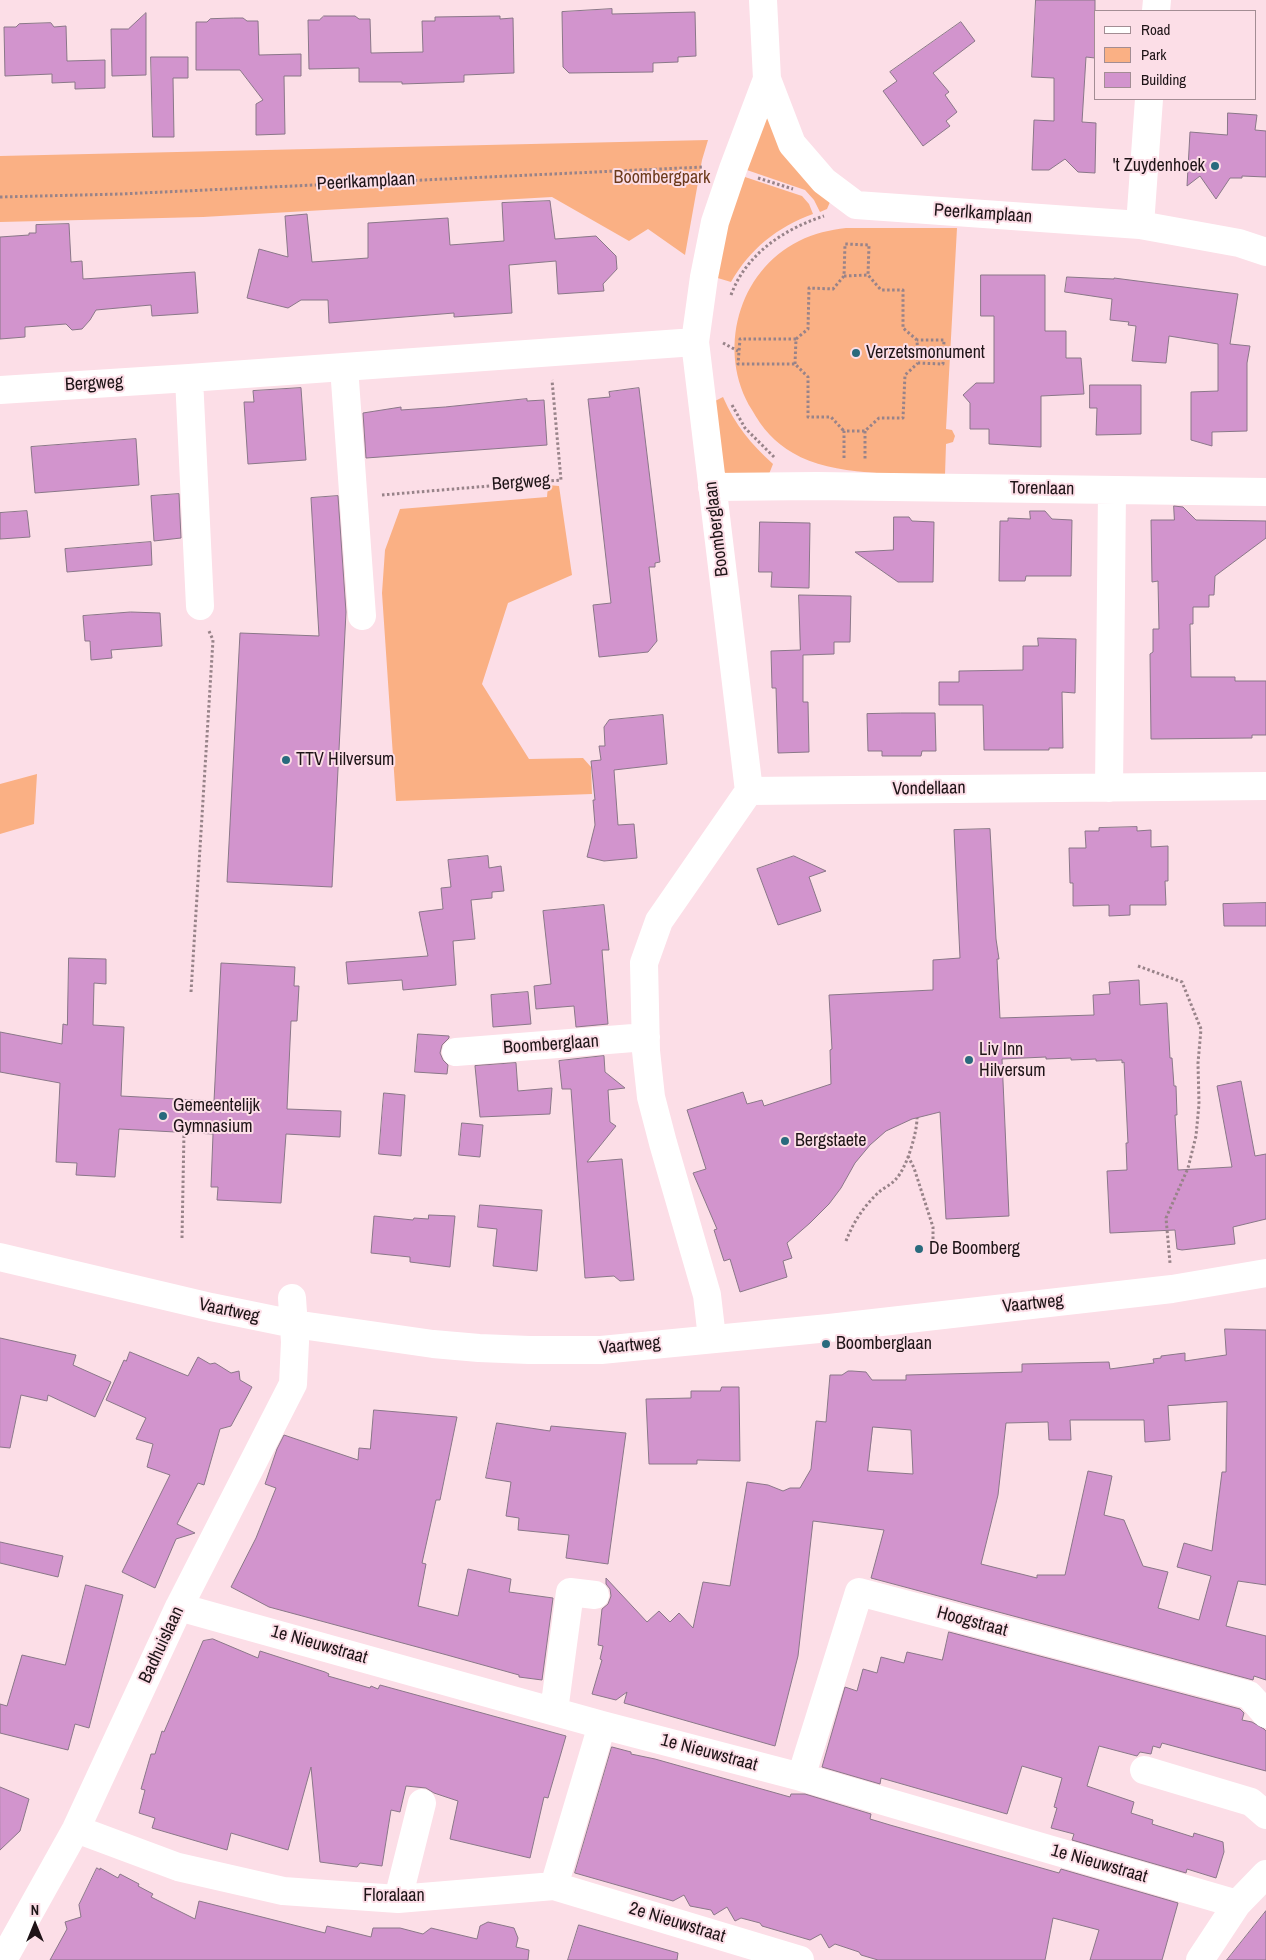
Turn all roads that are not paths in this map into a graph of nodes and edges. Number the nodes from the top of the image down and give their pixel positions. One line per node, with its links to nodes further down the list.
1 (763, 0): 2 (street, Boomberglaan)
2 (767, 79): 4 (street, Peerlkamplaan); 6 (street, Boomberglaan)
3 (1149, 100): 4 (street)
4 (1140, 224): 5 (street, Peerlkamplaan)
5 (1266, 252)
6 (711, 344): 7 (street, Bergweg); 10 (street, Boomberglaan)
7 (344, 368): 8 (street, Bergweg); 14 (street)
8 (189, 378): 9 (street, Bergweg); 13 (street)
9 (0, 390)
10 (712, 487): 11 (street, Torenlaan); 17 (street, Boomberglaan)
11 (1112, 490): 12 (street, Torenlaan); 16 (street)
12 (1266, 492)
13 (200, 606)
14 (362, 616)
15 (1266, 786): 16 (street, Vondellaan)
16 (1109, 788): 17 (street, Vondellaan)
17 (749, 791): 18 (street)
18 (646, 1037): 19 (street, Boomberglaan); 23 (street)
19 (456, 1052)
20 (0, 1257): 22 (street, Vaartweg)
21 (1266, 1273): 23 (street, Vaartweg)
22 (293, 1311): 23 (street, Vaartweg); 25 (street, Badhuislaan)
23 (712, 1338)
24 (595, 1595): 26 (street)
25 (179, 1606): 26 (street, 1e Nieuwstraat); 33 (street, Badhuislaan)
26 (554, 1711): 28 (street, 1e Nieuwstraat)
27 (1266, 1714): 30 (street, Hoogstraat)
28 (602, 1725): 30 (street, 1e Nieuwstraat); 35 (street)
29 (1144, 1770): 32 (street)
30 (801, 1777): 37 (street, 1e Nieuwstraat)
31 (422, 1803): 36 (street)
32 (1266, 1815)
33 (76, 1829): 36 (street, Floralaan); 38 (street, Badhuislaan)
34 (1266, 1874): 37 (street)
35 (554, 1886): 36 (street, Floralaan); 39 (street, 2e Nieuwstraat)
36 (398, 1899)
37 (1238, 1904): 40 (street)
38 (2, 1959)
39 (800, 1960)
40 (1200, 1960)

